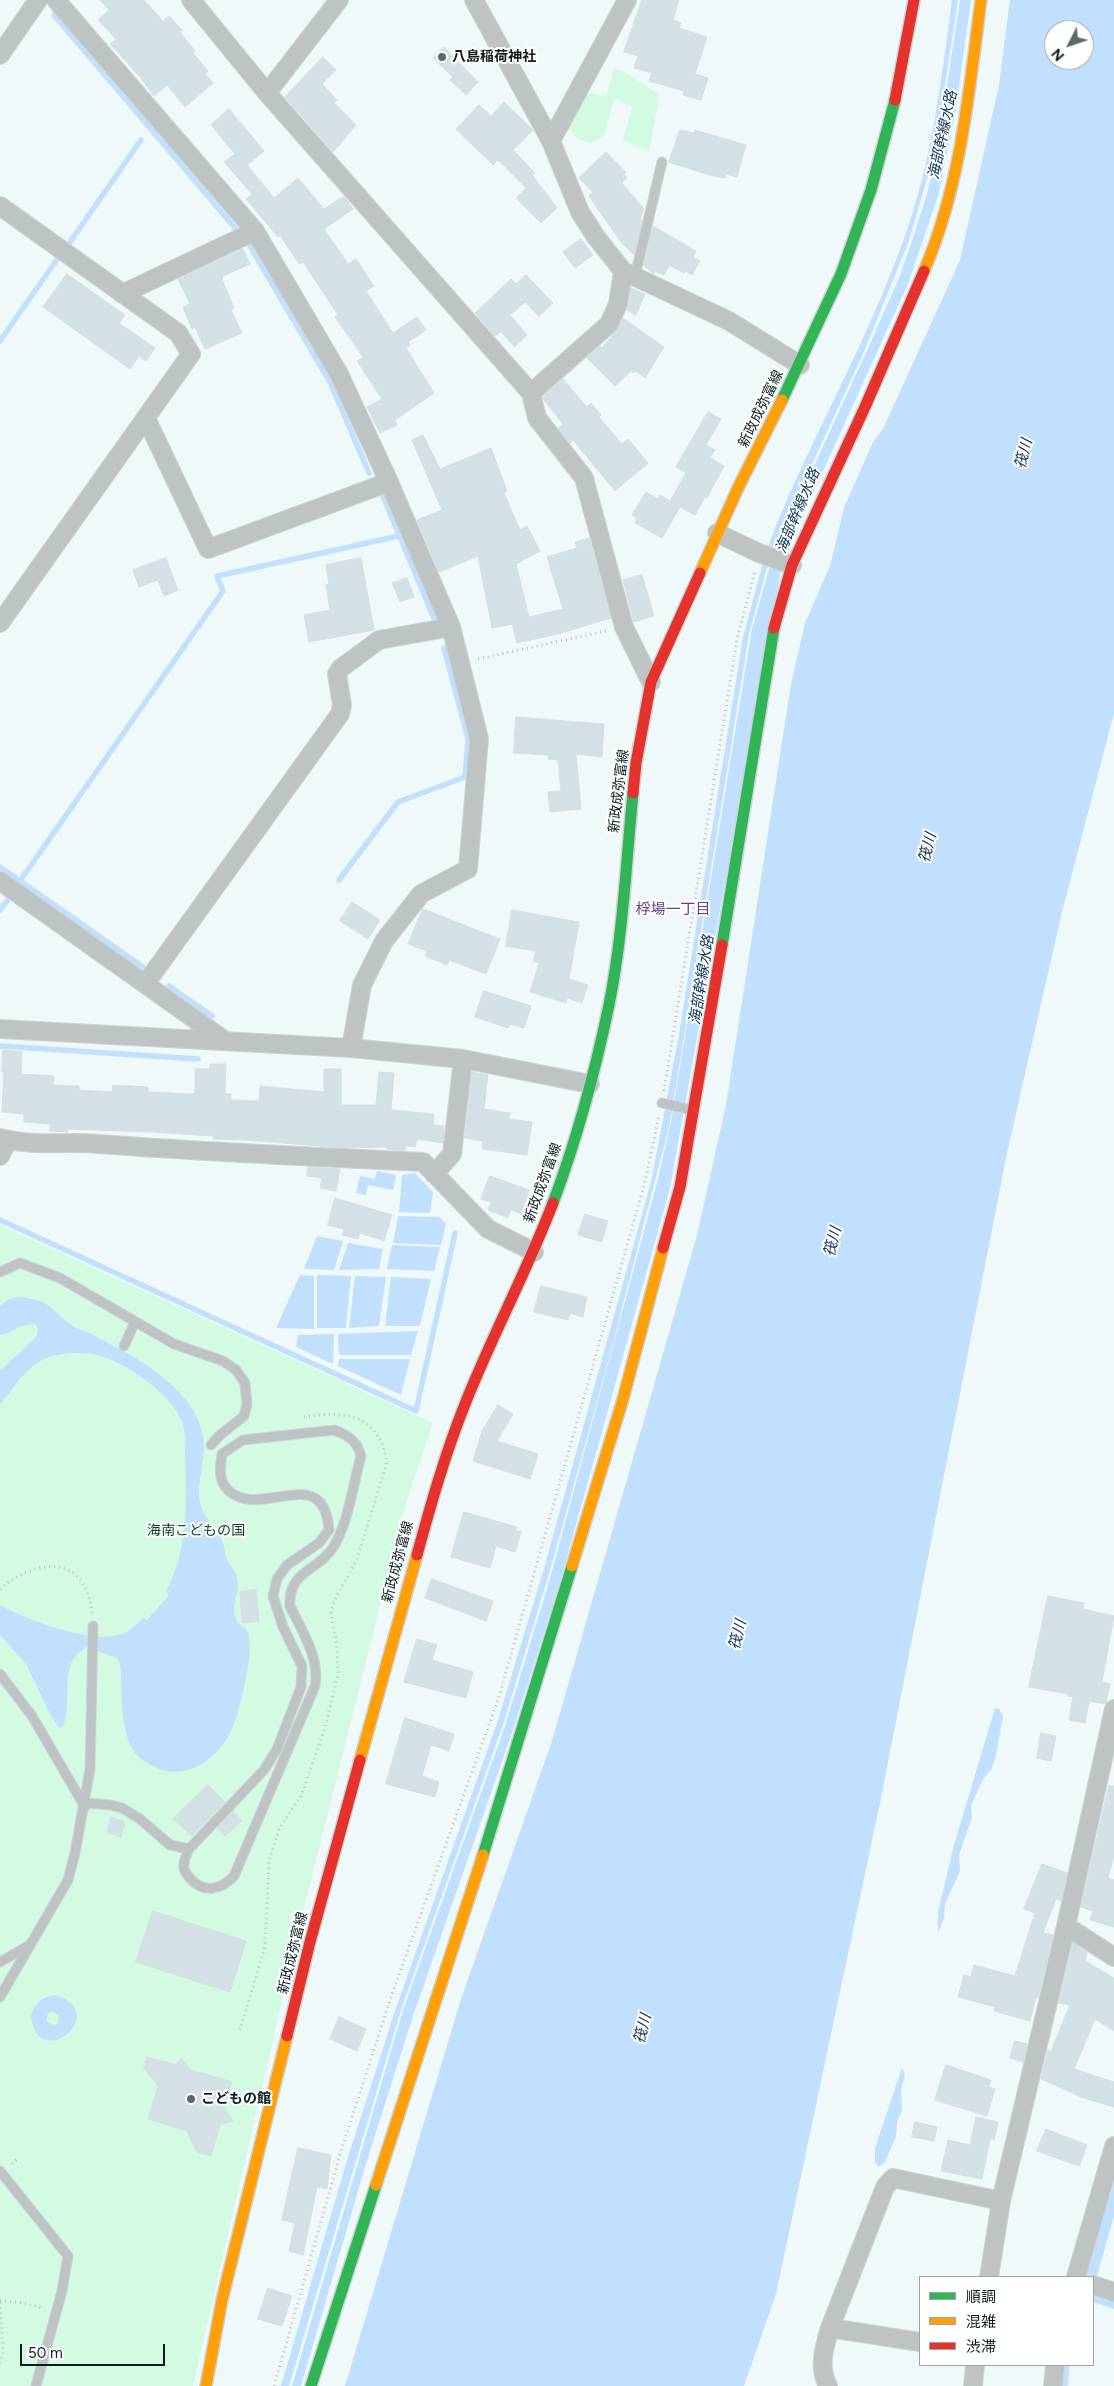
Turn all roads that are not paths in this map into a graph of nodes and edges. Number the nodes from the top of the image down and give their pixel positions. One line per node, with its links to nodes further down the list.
1 (38, 0): 9 (street)
2 (56, 0): 14 (street)
3 (191, 0): 10 (street)
4 (339, 0): 10 (street)
5 (474, 0): 11 (street)
6 (627, 0): 11 (street)
7 (914, 0): 17 (main road, 新政成弥富線)
8 (981, 0): 22 (main road)
9 (0, 55)
10 (267, 93): 18 (street)
11 (551, 141): 15 (street)
12 (662, 162): 15 (lane)
13 (0, 206): 16 (street)
14 (255, 231): 16 (street); 20 (street)
15 (629, 274): 17 (street); 18 (street)
16 (122, 294): 19 (street)
17 (800, 364): 21 (main road, 新政成弥富線)
18 (531, 393): 25 (street)
19 (146, 418): 20 (street); 23 (street)
20 (390, 482): 24 (street)
21 (717, 534): 22 (street); 25 (main road, 新政成弥富線)
22 (789, 564): 34 (main road)
23 (0, 623)
24 (451, 627): 27 (street); 30 (street)
25 (651, 682): 32 (main road, 新政成弥富線)
26 (0, 881): 27 (street)
27 (146, 984): 29 (street)
28 (0, 1029): 29 (street)
29 (224, 1040): 30 (street)
30 (351, 1048): 31 (street)
31 (464, 1059): 32 (street); 37 (street)
32 (590, 1084): 38 (main road, 新政成弥富線)
33 (663, 1104): 34 (lane)
34 (692, 1110): 66 (main road)
35 (4, 1139): 36 (street); 37 (street)
36 (0, 1156)
37 (434, 1174): 38 (street)
38 (534, 1252): 65 (main road, 新政成弥富線)
39 (0, 1272): 40 (lane)
40 (135, 1322): 41 (lane); 42 (lane)
41 (124, 1346)
42 (211, 1445)
43 (93, 1626): 46 (lane)
44 (0, 1674): 46 (lane)
45 (1114, 1709): 48 (street)
46 (85, 1805): 47 (lane); 49 (lane)
47 (189, 1849): 47 (lane)
48 (1066, 1926): 50 (street); 55 (street)
49 (30, 1945): 51 (lane); 52 (lane)
50 (1114, 1957)
51 (0, 1962)
52 (0, 1997)
53 (1114, 2146): 57 (street)
54 (0, 2171): 64 (lane)
55 (1001, 2201): 56 (street); 60 (street)
56 (989, 2276)
57 (1076, 2276)
58 (1094, 2286): 59 (street)
59 (1114, 2292)
60 (830, 2328): 61 (street); 67 (street)
61 (919, 2342)
62 (975, 2366): 68 (street)
63 (1055, 2366): 69 (street)
64 (36, 2386)
65 (206, 2386)
66 (311, 2386)
67 (828, 2386)
68 (973, 2386)
69 (1054, 2386)

